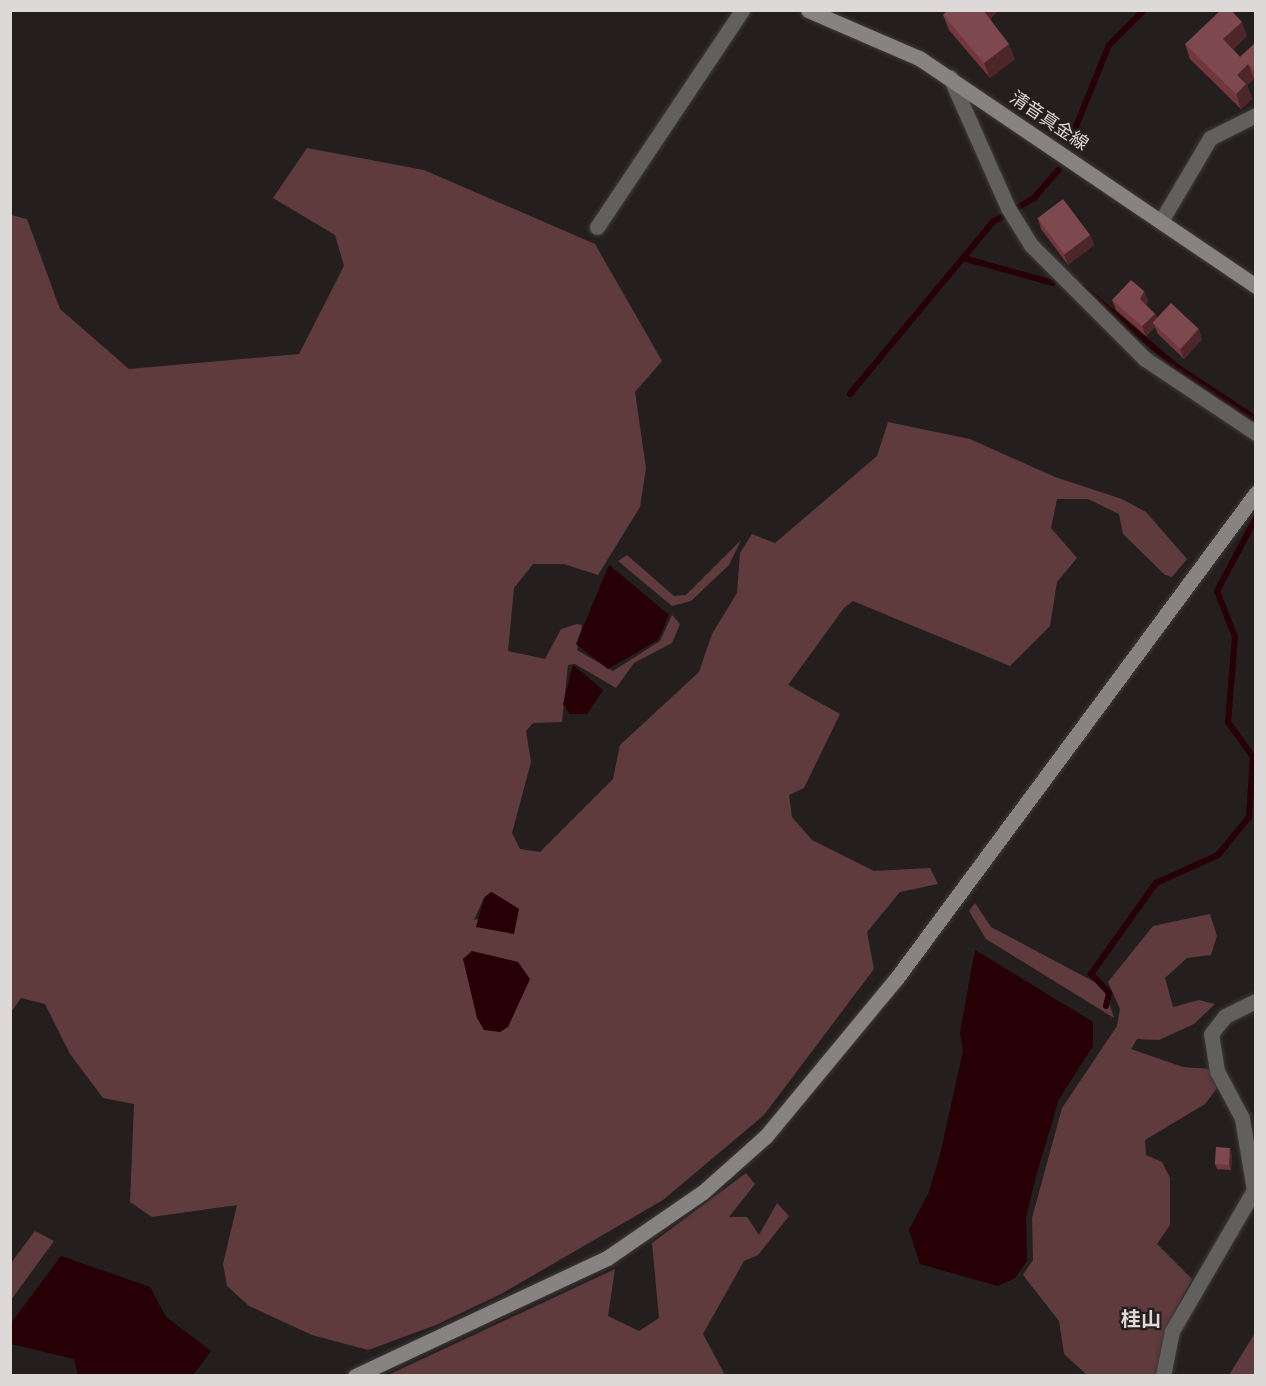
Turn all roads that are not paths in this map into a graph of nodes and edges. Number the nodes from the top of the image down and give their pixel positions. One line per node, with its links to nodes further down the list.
1 (742, 10): 6 (street)
2 (808, 10): 3 (street, 清音真金線)
3 (950, 77): 5 (street, 清音真金線); 8 (street)
4 (1256, 115): 5 (street)
5 (1161, 221): 7 (street, 清音真金線)
6 (597, 227)
7 (1256, 286)
8 (1256, 433)
9 (1256, 493): 11 (street)
10 (1256, 1001): 12 (street)
11 (355, 1376)
12 (1163, 1376)

